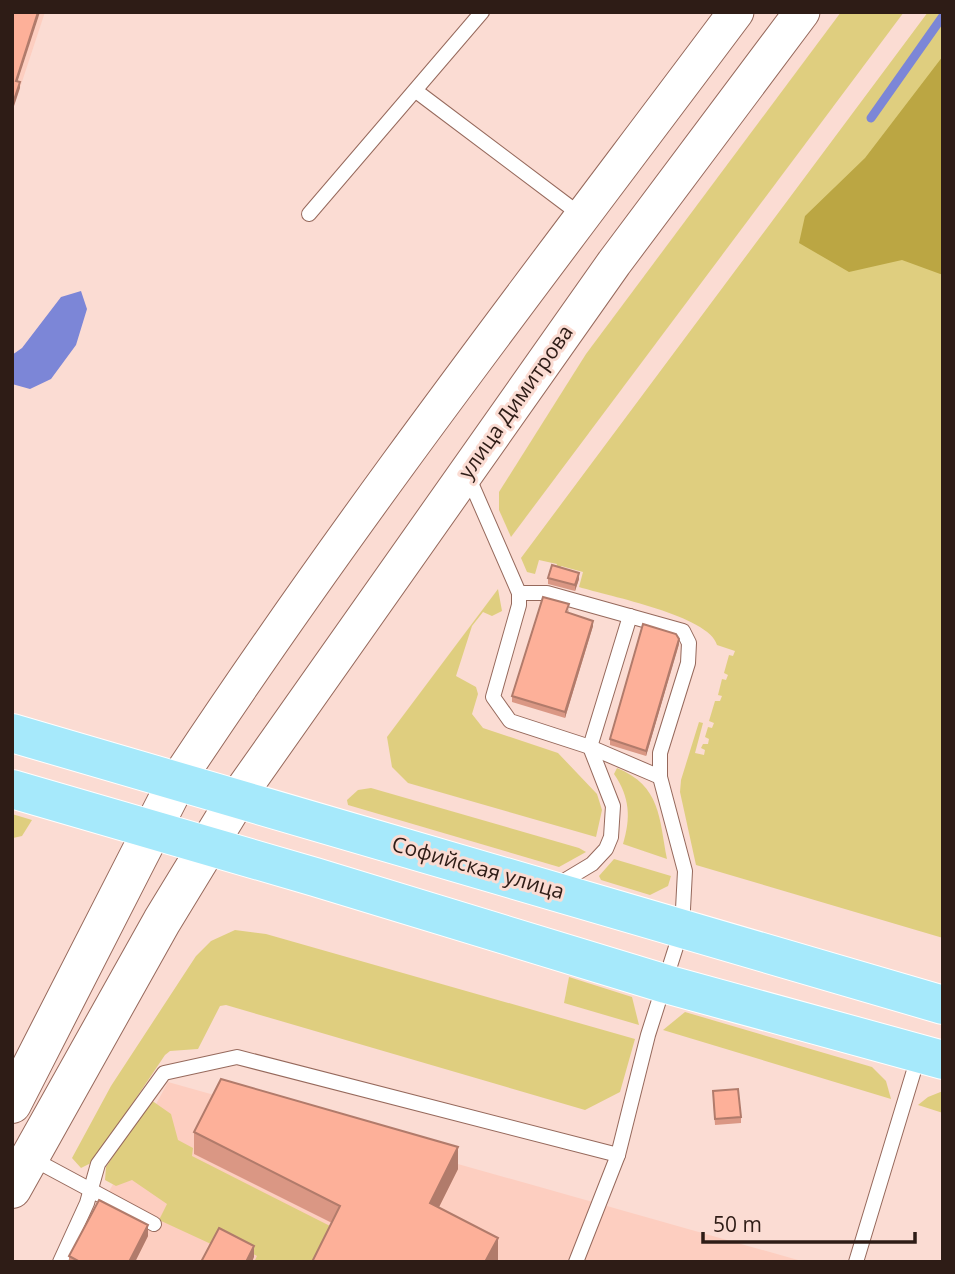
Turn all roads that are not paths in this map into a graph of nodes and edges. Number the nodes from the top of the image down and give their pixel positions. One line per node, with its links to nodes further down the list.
1 (482, 12): 4 (lane)
2 (736, 12): 6 (street)
3 (802, 12): 7 (street, улица Димитрова)
4 (416, 91): 5 (lane); 6 (lane)
5 (309, 214)
6 (583, 217): 13 (street)
7 (467, 472): 8 (lane); 15 (street, улица Димитрова)
8 (519, 593): 9 (lane); 11 (lane)
9 (631, 616): 11 (lane); 12 (lane)
10 (12, 733): 13 (main road, Софийская улица)
11 (590, 747): 12 (lane); 18 (lane)
12 (660, 776): 19 (lane)
13 (177, 782): 15 (main road, Софийская улица); 16 (main road)
14 (12, 789): 16 (main road)
15 (237, 797): 17 (main road); 18 (main road, Софийская улица)
16 (151, 831): 17 (main road); 23 (main road)
17 (206, 846): 20 (main road); 25 (main road)
18 (550, 889): 19 (main road, Софийская улица)
19 (682, 928): 20 (lane); 21 (main road, Софийская улица)
20 (666, 984): 22 (main road); 24 (lane)
21 (943, 1004)
22 (931, 1056): 30 (lane)
23 (12, 1104)
24 (618, 1155): 26 (lane); 29 (lane)
25 (22, 1174): 26 (lane)
26 (90, 1189): 27 (lane); 28 (lane)
27 (154, 1224)
28 (60, 1262)
29 (576, 1262)
30 (856, 1262)

